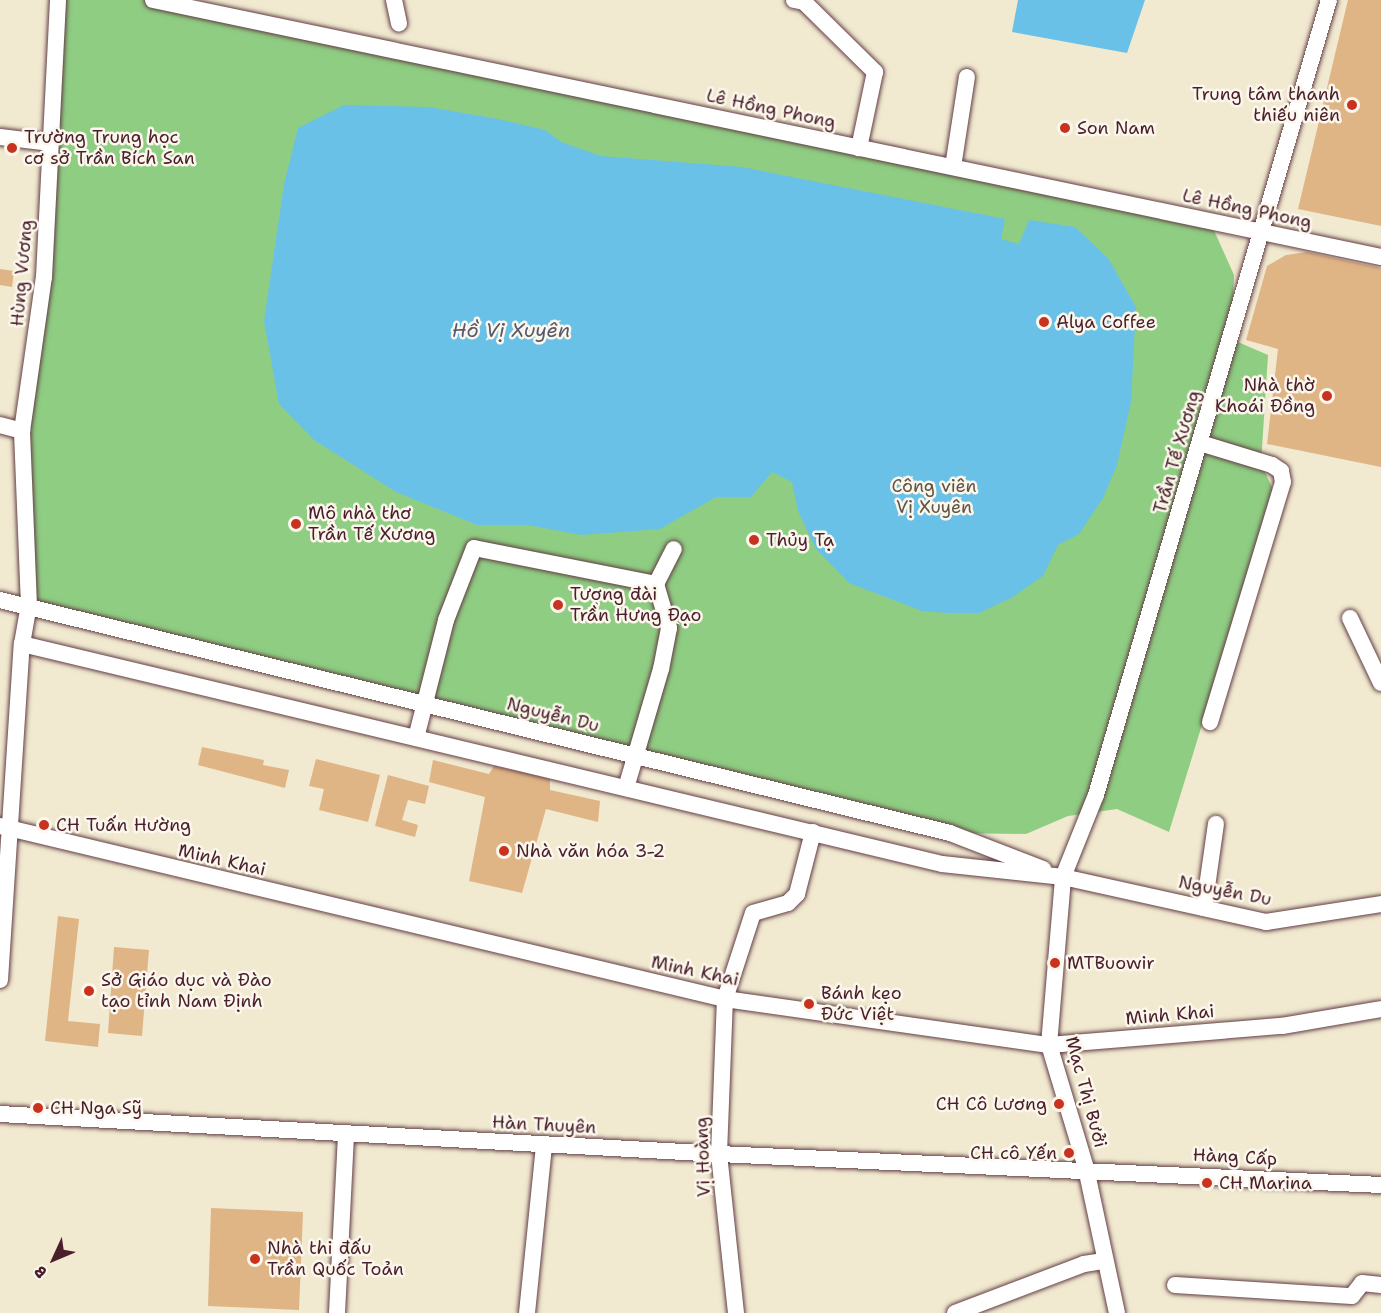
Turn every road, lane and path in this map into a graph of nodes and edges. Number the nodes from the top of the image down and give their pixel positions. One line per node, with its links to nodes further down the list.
1 (58, 0): 9 (street, Hùng Vương)
2 (153, 0): 10 (street, Lê Hồng Phong)
3 (394, 0): 6 (street)
4 (794, 0): 10 (street)
5 (1329, 0): 12 (street, Trần Tế Xương)
6 (399, 23)
7 (966, 77): 11 (street)
8 (0, 137): 9 (street)
9 (50, 143): 15 (street, Hùng Vương)
10 (859, 148): 11 (street, Lê Hồng Phong)
11 (953, 167): 12 (street, Lê Hồng Phong)
12 (1264, 232): 13 (street, Lê Hồng Phong); 16 (street, Trần Tế Xương)
13 (1381, 257)
14 (0, 425): 15 (street)
15 (22, 431): 20 (street, Hùng Vương)
16 (1200, 443): 25 (street); 32 (street, Trần Tế Xương)
17 (674, 549): 18 (street)
18 (656, 584): 24 (street); 27 (street)
19 (0, 600): 20 (street, Nguyễn Du)
20 (29, 606): 22 (street, Hùng Vương); 24 (street, Nguyễn Du)
21 (1350, 618): 23 (street)
22 (22, 644): 26 (street, Nguyễn Du); 30 (street, Hùng Vương)
23 (1381, 682)
24 (424, 704): 26 (street); 27 (street, Nguyễn Du)
25 (1210, 722)
26 (416, 738): 28 (street, Nguyễn Du)
27 (637, 756): 28 (street); 32 (street, Nguyễn Du)
28 (626, 788): 31 (street, Nguyễn Du)
29 (1216, 824): 34 (street)
30 (6, 828): 35 (street, Hùng Vương); 36 (street, Minh Khai)
31 (813, 832): 32 (street, Nguyễn Du); 36 (street)
32 (1063, 877): 34 (street, Nguyễn Du); 38 (street, Mạc Thị Bưởi)
33 (1381, 904): 34 (street, Nguyễn Du)
34 (1204, 908)
35 (0, 980)
36 (725, 999): 38 (street, Minh Khai); 42 (street, Vị Hoàng)
37 (1381, 1008): 38 (street, Minh Khai)
38 (1049, 1045): 43 (street, Mạc Thị Bưởi)
39 (0, 1114): 40 (street, Hàn Thuyên)
40 (346, 1133): 41 (street, Hàn Thuyên); 48 (street)
41 (544, 1145): 42 (street, Hàn Thuyên); 49 (street)
42 (719, 1154): 43 (street, Hàn Thuyên); 50 (street, Vị Hoàng)
43 (1086, 1168): 44 (street, Hàng Cấp); 45 (street, Mạc Thị Bưởi)
44 (1381, 1185)
45 (1104, 1261): 51 (street); 52 (street, Mạc Thị Bưởi)
46 (1174, 1285): 47 (street)
47 (1381, 1285)
48 (337, 1313)
49 (527, 1313)
50 (736, 1313)
51 (955, 1313)
52 (1117, 1313)

